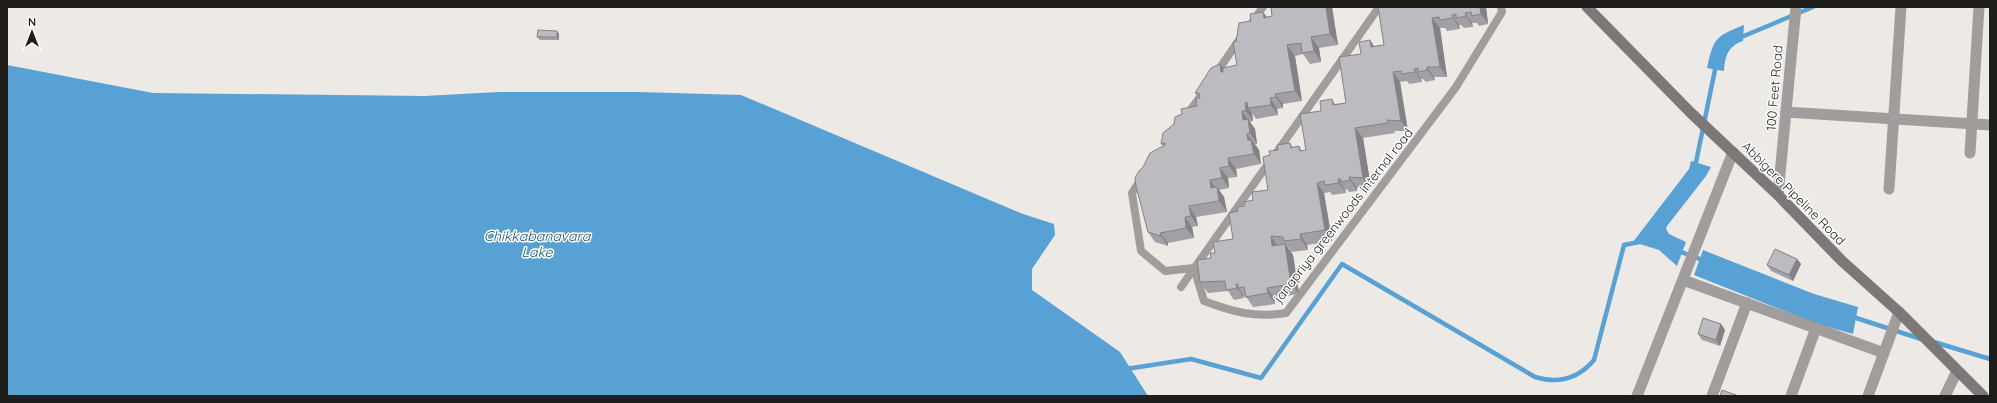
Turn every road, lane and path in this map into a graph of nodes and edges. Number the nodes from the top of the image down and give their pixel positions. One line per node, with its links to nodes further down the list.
1 (1263, 7): 10 (lane)
2 (1379, 7): 18 (lane)
3 (1501, 7): 18 (lane, janapriya greenwoods internal road)
4 (1587, 7): 13 (main road, Abbigere Pipeline Road)
5 (1796, 7): 8 (street, 100 Feet Road)
6 (1901, 7): 9 (street)
7 (1979, 7): 11 (street)
8 (1786, 112): 9 (street); 17 (street, 100 Feet Road)
9 (1894, 119): 11 (street); 16 (street)
10 (1182, 122)
11 (1972, 125): 12 (street); 14 (street)
12 (1990, 126)
13 (1733, 152): 17 (main road, Abbigere Pipeline Road); 19 (street)
14 (1970, 153)
15 (1150, 167): 18 (lane)
16 (1889, 189)
17 (1778, 195): 22 (main road, Abbigere Pipeline Road)
18 (1194, 268): 20 (lane)
19 (1683, 280): 21 (street); 26 (street)
20 (1181, 287)
21 (1747, 303): 23 (street); 27 (street)
22 (1899, 312): 24 (street); 25 (main road, Abbigere Pipeline Road)
23 (1816, 328): 24 (street); 28 (street)
24 (1884, 353): 29 (street)
25 (1954, 369): 30 (street); 31 (main road, Abbigere Pipeline Road)
26 (1637, 396)
27 (1712, 396)
28 (1791, 396)
29 (1868, 396)
30 (1945, 396)
31 (1983, 396)

